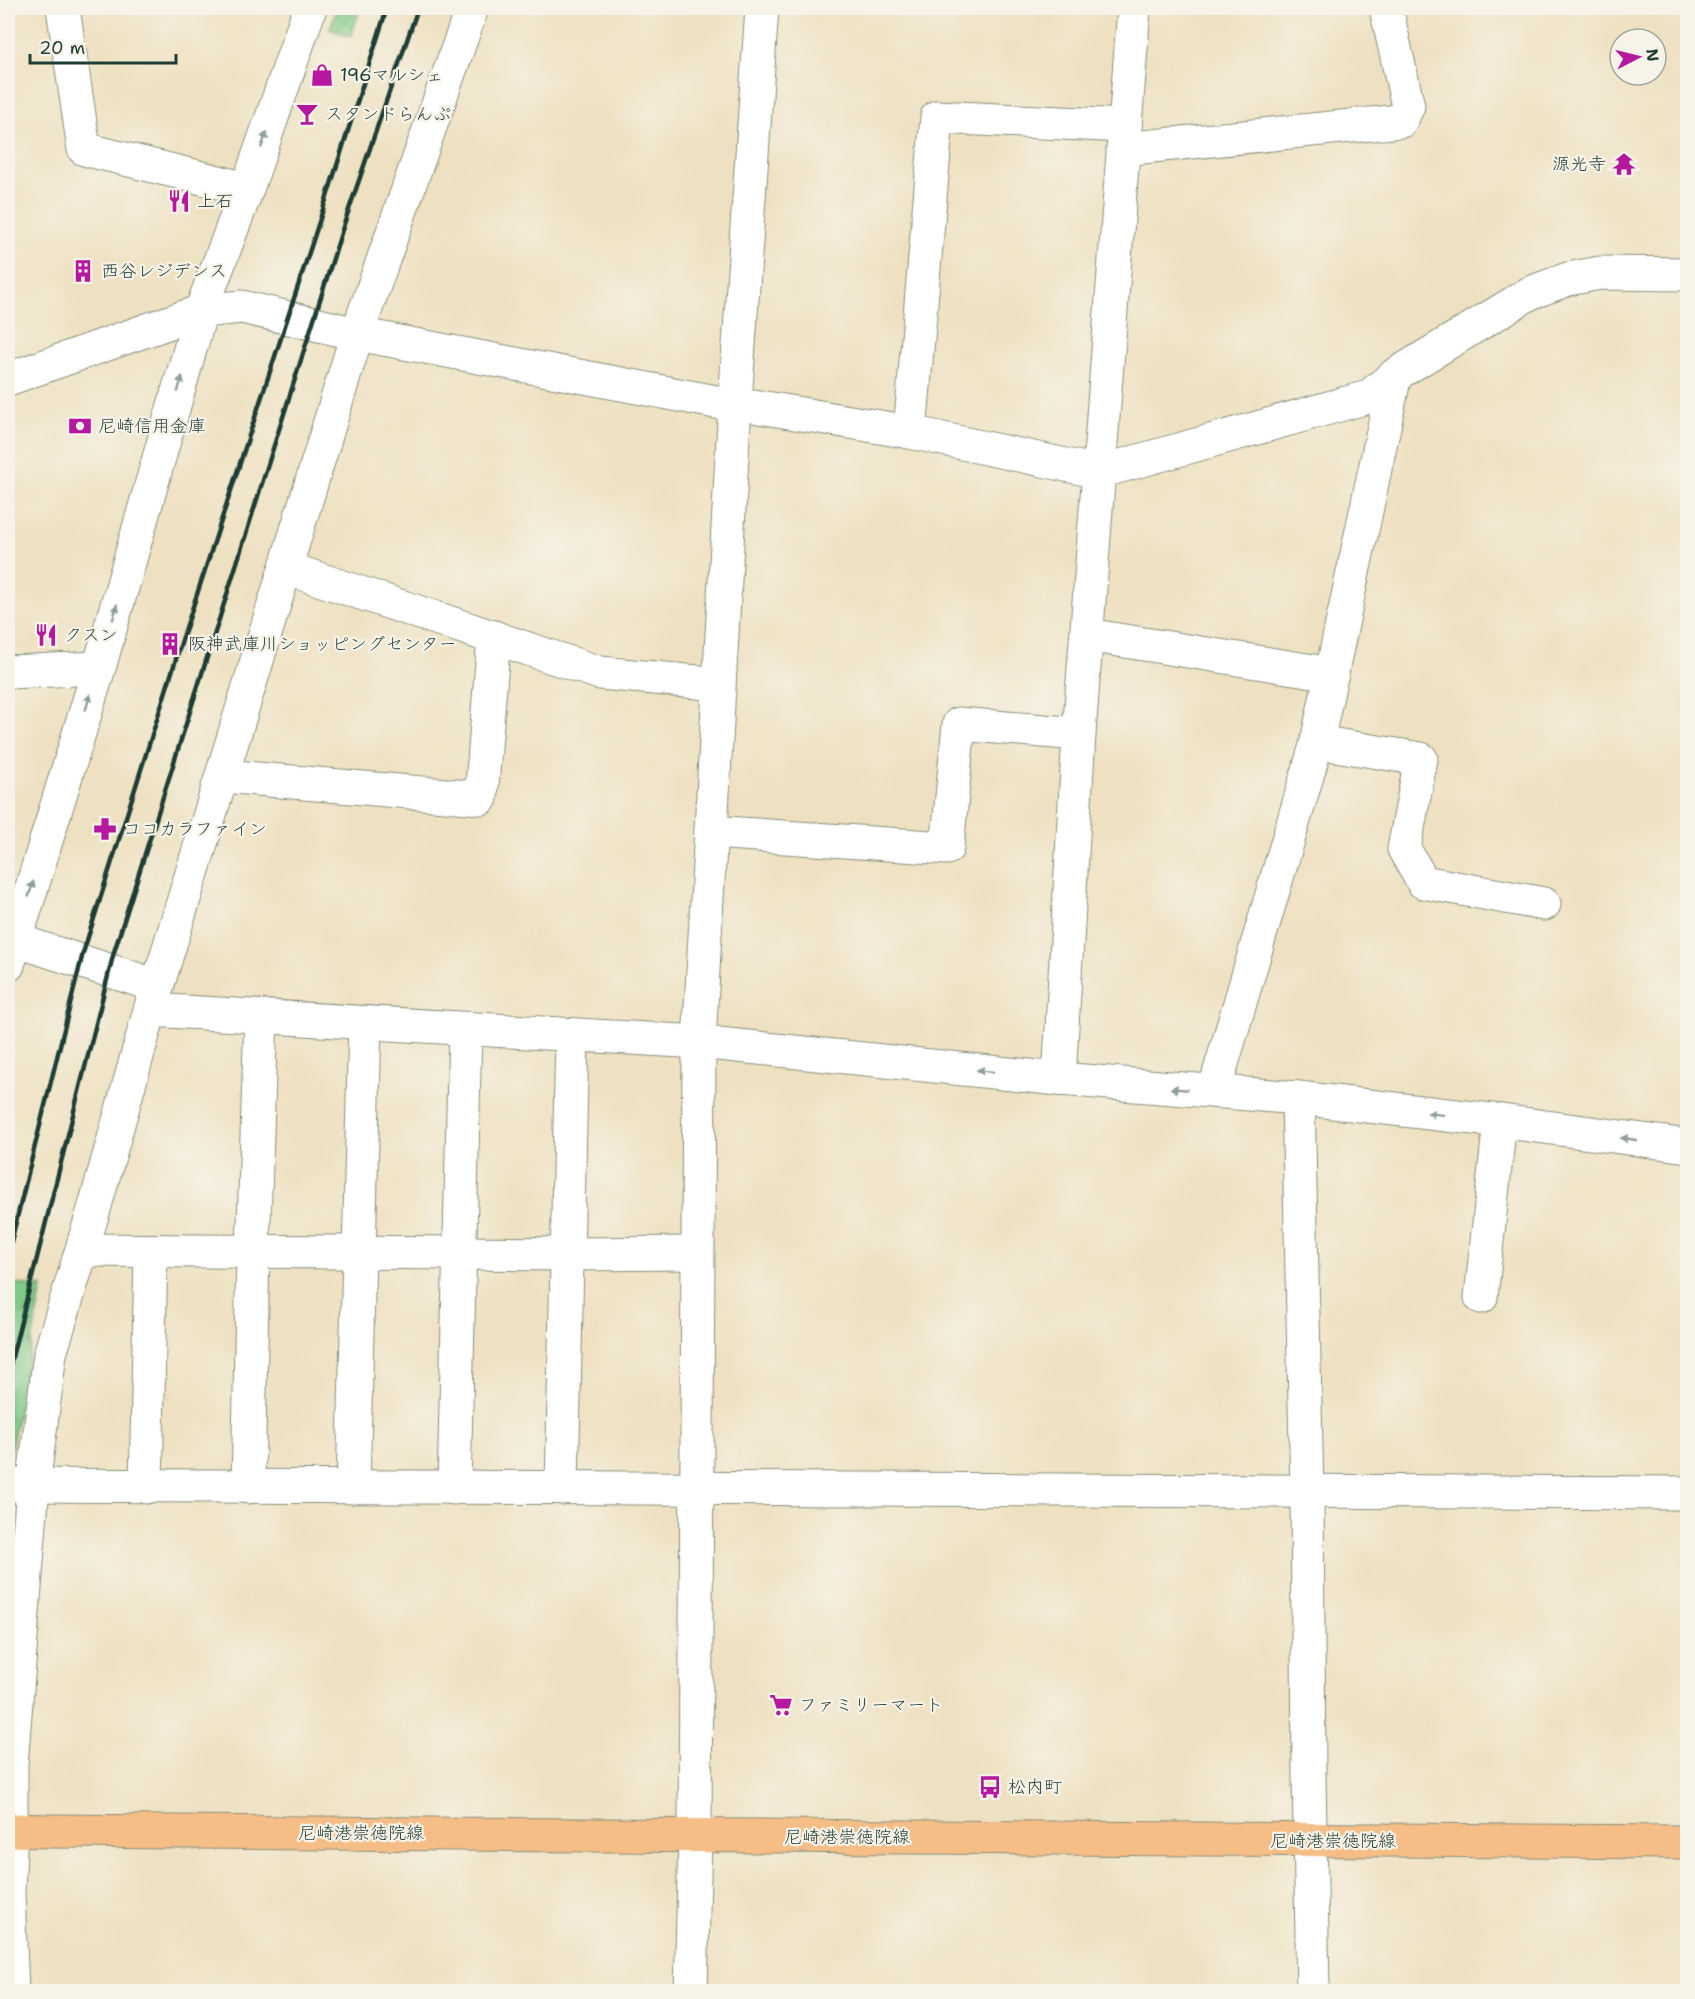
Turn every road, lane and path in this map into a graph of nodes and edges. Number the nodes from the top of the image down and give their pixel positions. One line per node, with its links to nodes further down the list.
1 (63, 8): 8 (street)
2 (310, 8): 8 (street, one-way to 2)
3 (472, 8): 11 (street)
4 (762, 8): 14 (street)
5 (1134, 8): 7 (street)
6 (1386, 8): 7 (street)
7 (1124, 137): 15 (street); 16 (street)
8 (247, 189): 10 (street)
9 (1688, 274): 12 (street)
10 (201, 311): 11 (street); 13 (street); 20 (street, one-way to 10)
11 (357, 334): 14 (street); 17 (street)
12 (1395, 375): 16 (street); 22 (street)
13 (8, 379)
14 (735, 403): 15 (street); 23 (street)
15 (910, 432): 16 (street)
16 (1099, 472): 18 (street)
17 (286, 568): 19 (street); 26 (street)
18 (1087, 635): 22 (street); 24 (street)
19 (494, 637): 23 (street); 26 (street)
20 (99, 668): 21 (street); 29 (street, one-way to 20)
21 (8, 672)
22 (1332, 674): 25 (street)
23 (719, 684): 27 (street)
24 (1079, 734): 27 (street); 36 (street)
25 (1317, 742): 28 (street); 37 (street)
26 (222, 776): 30 (street)
27 (711, 832): 35 (street)
28 (1544, 904)
29 (10, 948): 30 (street)
30 (154, 998): 31 (street); 41 (street)
31 (261, 1017): 32 (street); 43 (street)
32 (364, 1023): 33 (street); 44 (street)
33 (465, 1029): 34 (street); 45 (street)
34 (572, 1035): 35 (street); 47 (street)
35 (699, 1042): 36 (street, one-way to 35); 46 (street)
36 (1059, 1079): 37 (street, one-way to 36)
37 (1214, 1091): 38 (street)
38 (1298, 1098): 39 (street, one-way to 38); 56 (street)
39 (1500, 1121): 40 (street, one-way to 39); 48 (street)
40 (1688, 1146)
41 (82, 1250): 42 (street); 49 (street)
42 (151, 1251): 43 (street); 50 (street)
43 (253, 1252): 44 (street); 51 (street)
44 (358, 1253): 45 (street); 52 (street)
45 (460, 1253): 47 (street); 53 (street)
46 (697, 1253): 47 (street); 55 (street)
47 (567, 1254): 54 (street)
48 (1480, 1297)
49 (20, 1485): 50 (street); 58 (street)
50 (146, 1486): 51 (street)
51 (248, 1487): 52 (street)
52 (353, 1487): 53 (street)
53 (454, 1488): 54 (street)
54 (562, 1488): 55 (street)
55 (696, 1489): 56 (street); 59 (street)
56 (1307, 1491): 57 (street); 60 (street)
57 (1688, 1493)
58 (9, 1830): 59 (main road, 尼崎港崇徳院線); 62 (street)
59 (695, 1836): 60 (main road, 尼崎港崇徳院線); 63 (street)
60 (1311, 1841): 61 (main road, 尼崎港崇徳院線); 64 (street)
61 (1688, 1842)
62 (12, 1992)
63 (691, 1992)
64 (1313, 1992)

